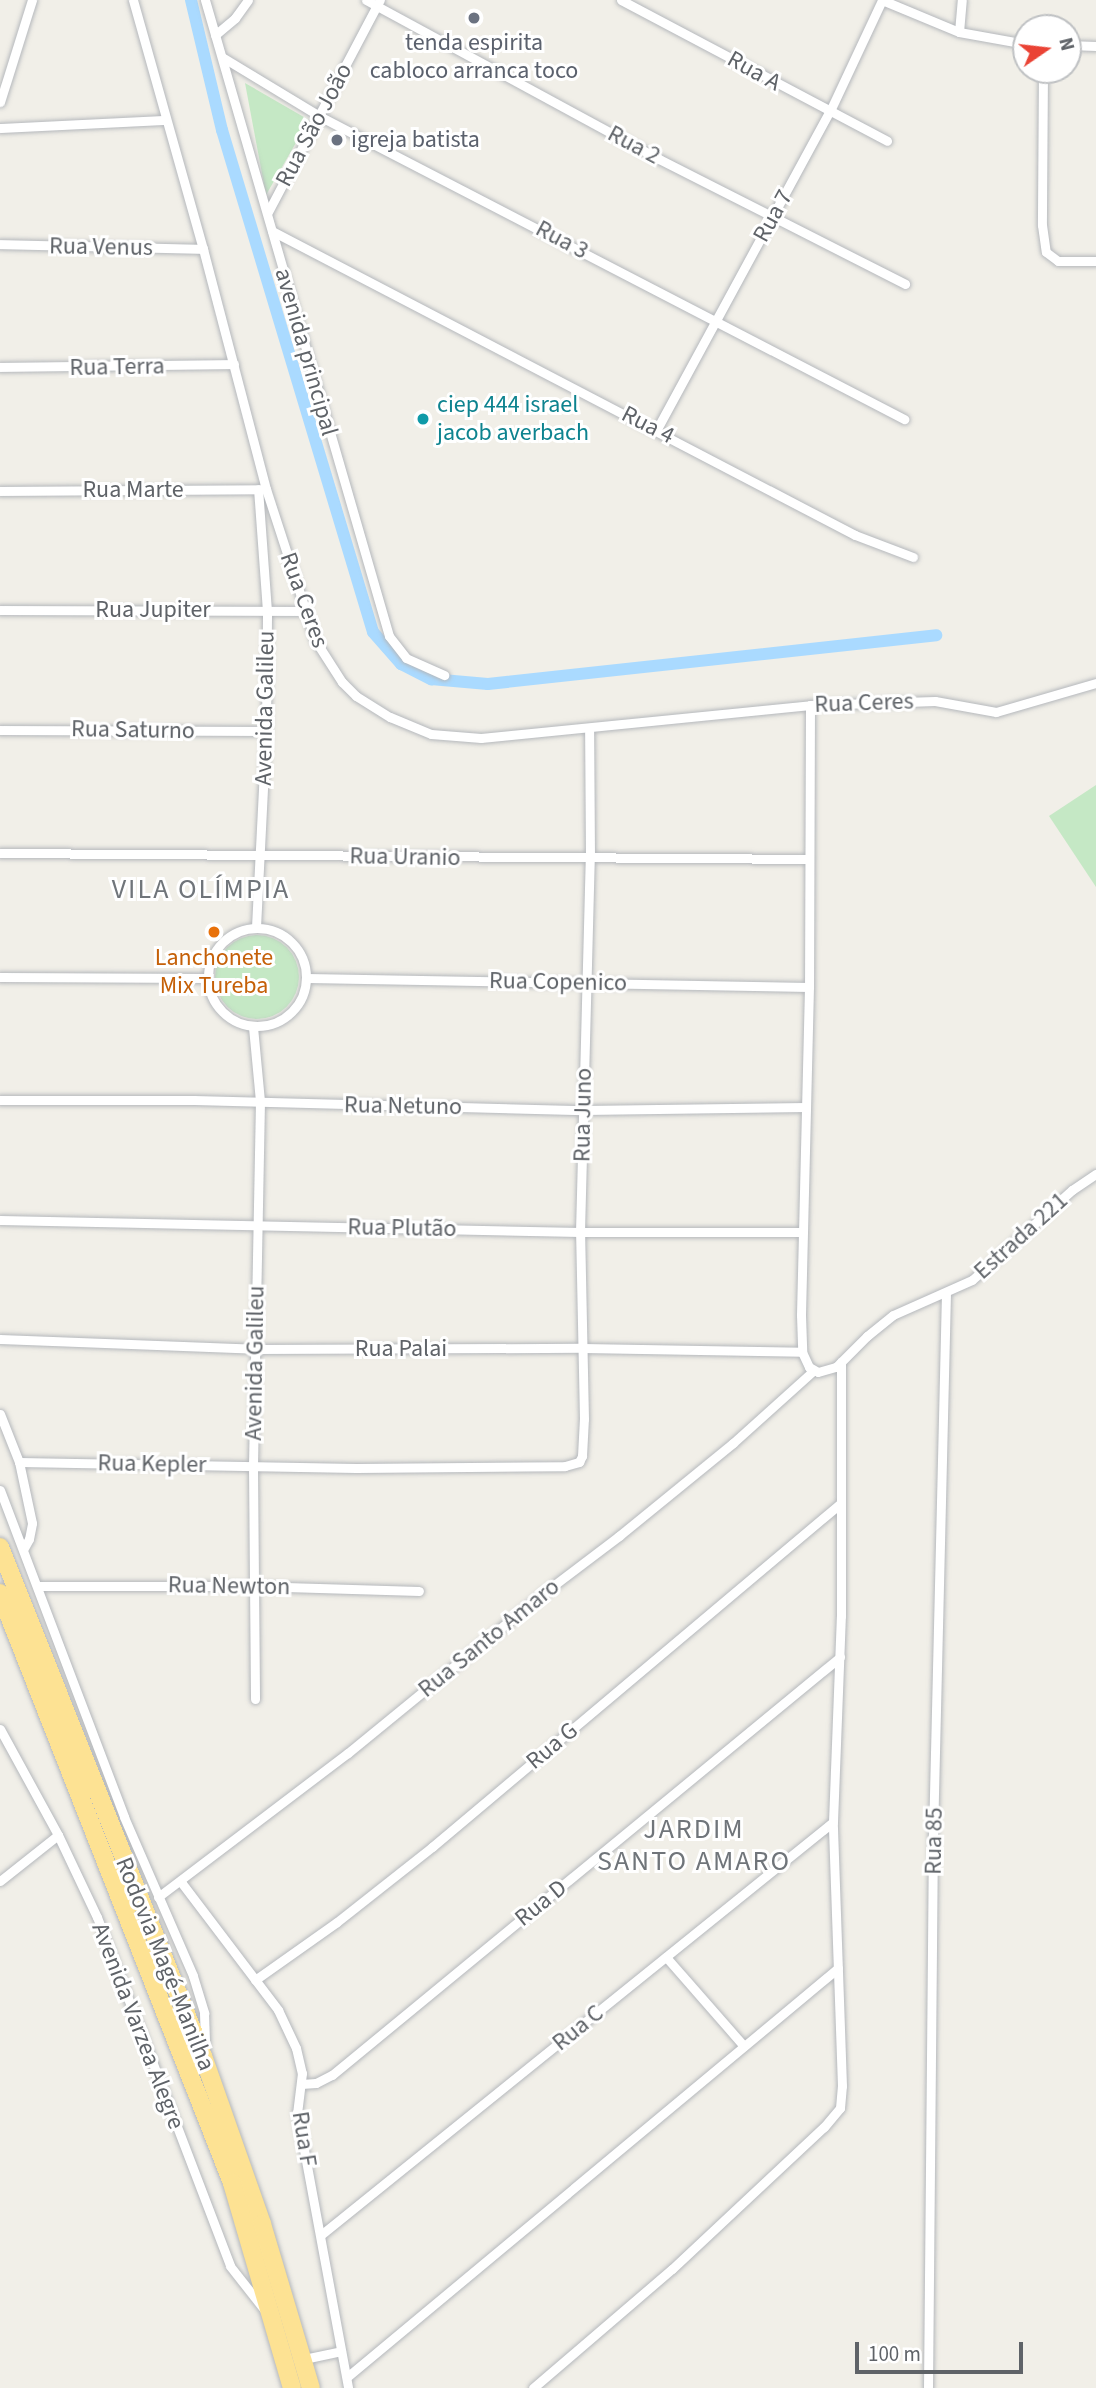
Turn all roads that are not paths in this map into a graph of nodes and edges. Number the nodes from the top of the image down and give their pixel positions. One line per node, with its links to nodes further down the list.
1 (32, 0): 15 (street)
2 (132, 0): 18 (street, Rua Ceres)
3 (205, 0): 11 (street, avenida principal)
4 (248, 0): 11 (street)
5 (366, 0): 9 (street, Rua 2)
6 (621, 0): 16 (street, Rua A)
7 (882, 0): 10 (street); 16 (street, Rua 7)
8 (962, 0): 10 (street)
9 (378, 3): 17 (street, Rua São João); 22 (street, Rua 2)
10 (959, 32): 12 (street)
11 (215, 35): 13 (street, avenida principal)
12 (1012, 41)
13 (222, 57): 17 (street, Rua 3); 21 (street, avenida principal)
14 (1043, 84): 26 (street)
15 (0, 102)
16 (830, 111): 20 (street, Rua A); 22 (street, Rua 7)
17 (321, 117): 21 (street, Rua São João); 28 (street, Rua 3)
18 (164, 120): 19 (street); 25 (street, Rua Ceres)
19 (0, 128)
20 (887, 141)
21 (268, 212): 23 (street, avenida principal)
22 (773, 217): 27 (street, Rua 2); 28 (street, Rua 7)
23 (272, 230): 32 (street, Rua 4); 39 (street, avenida principal)
24 (0, 244): 25 (street, Rua Venus)
25 (203, 249): 29 (street, Rua Ceres)
26 (1096, 261)
27 (905, 284)
28 (714, 323): 31 (street, Rua 3); 32 (street, Rua 7)
29 (234, 364): 30 (street, Rua Terra); 33 (street, Rua Ceres)
30 (0, 367)
31 (904, 419)
32 (657, 429): 35 (street, Rua 4)
33 (262, 489): 34 (street, Rua Marte); 37 (street, Avenida Galileu); 38 (street, Rua Ceres)
34 (0, 491)
35 (913, 557)
36 (0, 610): 37 (street, Rua Jupiter)
37 (267, 611): 38 (street, Rua Jupiter); 44 (street, Avenida Galileu)
38 (306, 611): 42 (street, Rua Ceres)
39 (444, 675)
40 (1096, 683): 41 (street, Rua Ceres)
41 (810, 705): 42 (street, Rua Ceres); 48 (street)
42 (589, 729): 47 (street, Rua Juno)
43 (0, 730): 44 (street, Rua Saturno)
44 (266, 731): 46 (street, Avenida Galileu)
45 (0, 853): 46 (street, Rua Uranio)
46 (261, 854): 47 (street, Rua Uranio); 49 (street, Avenida Galileu)
47 (590, 857): 48 (street, Rua Uranio); 53 (street, Rua Juno)
48 (810, 859): 54 (street)
49 (256, 927): 51 (street); 52 (street)
50 (0, 976): 51 (street)
51 (208, 978): 55 (street)
52 (306, 978): 53 (street, Rua Copenico); 55 (street)
53 (586, 981): 54 (street, Rua Copenico); 59 (street, Rua Juno)
54 (809, 988): 58 (street)
55 (253, 1027): 57 (street, Avenida Galileu)
56 (0, 1100): 57 (street, Rua Netuno)
57 (260, 1101): 59 (street, Rua Netuno); 62 (street, Avenida Galileu)
58 (806, 1107): 59 (street, Rua Netuno); 64 (street)
59 (584, 1110): 63 (street, Rua Juno)
60 (1096, 1174): 65 (street, Estrada 221)
61 (0, 1220): 62 (street, Rua Plutão)
62 (258, 1224): 63 (street, Rua Plutão); 68 (street, Avenida Galileu)
63 (580, 1232): 64 (street, Rua Plutão); 67 (street, Rua Juno)
64 (803, 1232): 69 (street)
65 (946, 1293): 70 (street, Estrada 221); 107 (street, Rua 85)
66 (0, 1339): 68 (street, Rua Palai)
67 (583, 1348): 68 (street, Rua Palai); 69 (street, Rua Palai); 74 (street, Rua Juno)
68 (255, 1349): 75 (street, Avenida Galileu)
69 (802, 1352): 71 (street)
70 (841, 1363): 71 (street); 77 (street)
71 (813, 1371): 90 (street, Rua Santo Amaro)
72 (0, 1414): 73 (street)
73 (19, 1462): 75 (street, Rua Kepler); 79 (street)
74 (542, 1466): 75 (street, Rua Kepler)
75 (253, 1467): 81 (street, Avenida Galileu)
76 (0, 1490): 79 (street)
77 (841, 1503): 84 (street); 94 (street, Rua G)
78 (0, 1547): 96 (highway, Rodovia Magé-Manilha)
79 (24, 1548): 80 (street)
80 (39, 1586): 81 (street, Rua Newton); 91 (street)
81 (252, 1586): 82 (street, Rua Newton); 85 (street, Avenida Galileu)
82 (419, 1591)
83 (0, 1593): 99 (highway, Rodovia Magé-Manilha)
84 (840, 1657): 87 (street); 97 (street, Rua D)
85 (255, 1699)
86 (0, 1729): 88 (street, Avenida Varzea Alegre)
87 (833, 1822): 92 (street, Rua C); 93 (street)
88 (58, 1835): 89 (street); 99 (street, Avenida Varzea Alegre)
89 (0, 1881)
90 (181, 1882): 91 (street, Rua Santo Amaro); 94 (street, Rua F)
91 (158, 1897): 96 (street)
92 (666, 1957): 95 (street); 98 (street, Rua C)
93 (838, 1968): 95 (street); 106 (street)
94 (255, 1980): 97 (street, Rua F)
95 (744, 2046): 102 (street)
96 (203, 2056): 101 (highway, Rodovia Magé-Manilha)
97 (301, 2084): 98 (street, Rua F)
98 (322, 2234): 100 (street, Rua F)
99 (275, 2321): 103 (highway, Rodovia Magé-Manilha)
100 (341, 2351): 101 (street); 102 (street, Rua F)
101 (304, 2359): 104 (highway, Rodovia Magé-Manilha)
102 (347, 2377): 105 (street, Rua F)
103 (292, 2388)
104 (312, 2388)
105 (348, 2388)
106 (533, 2388)
107 (928, 2388)

